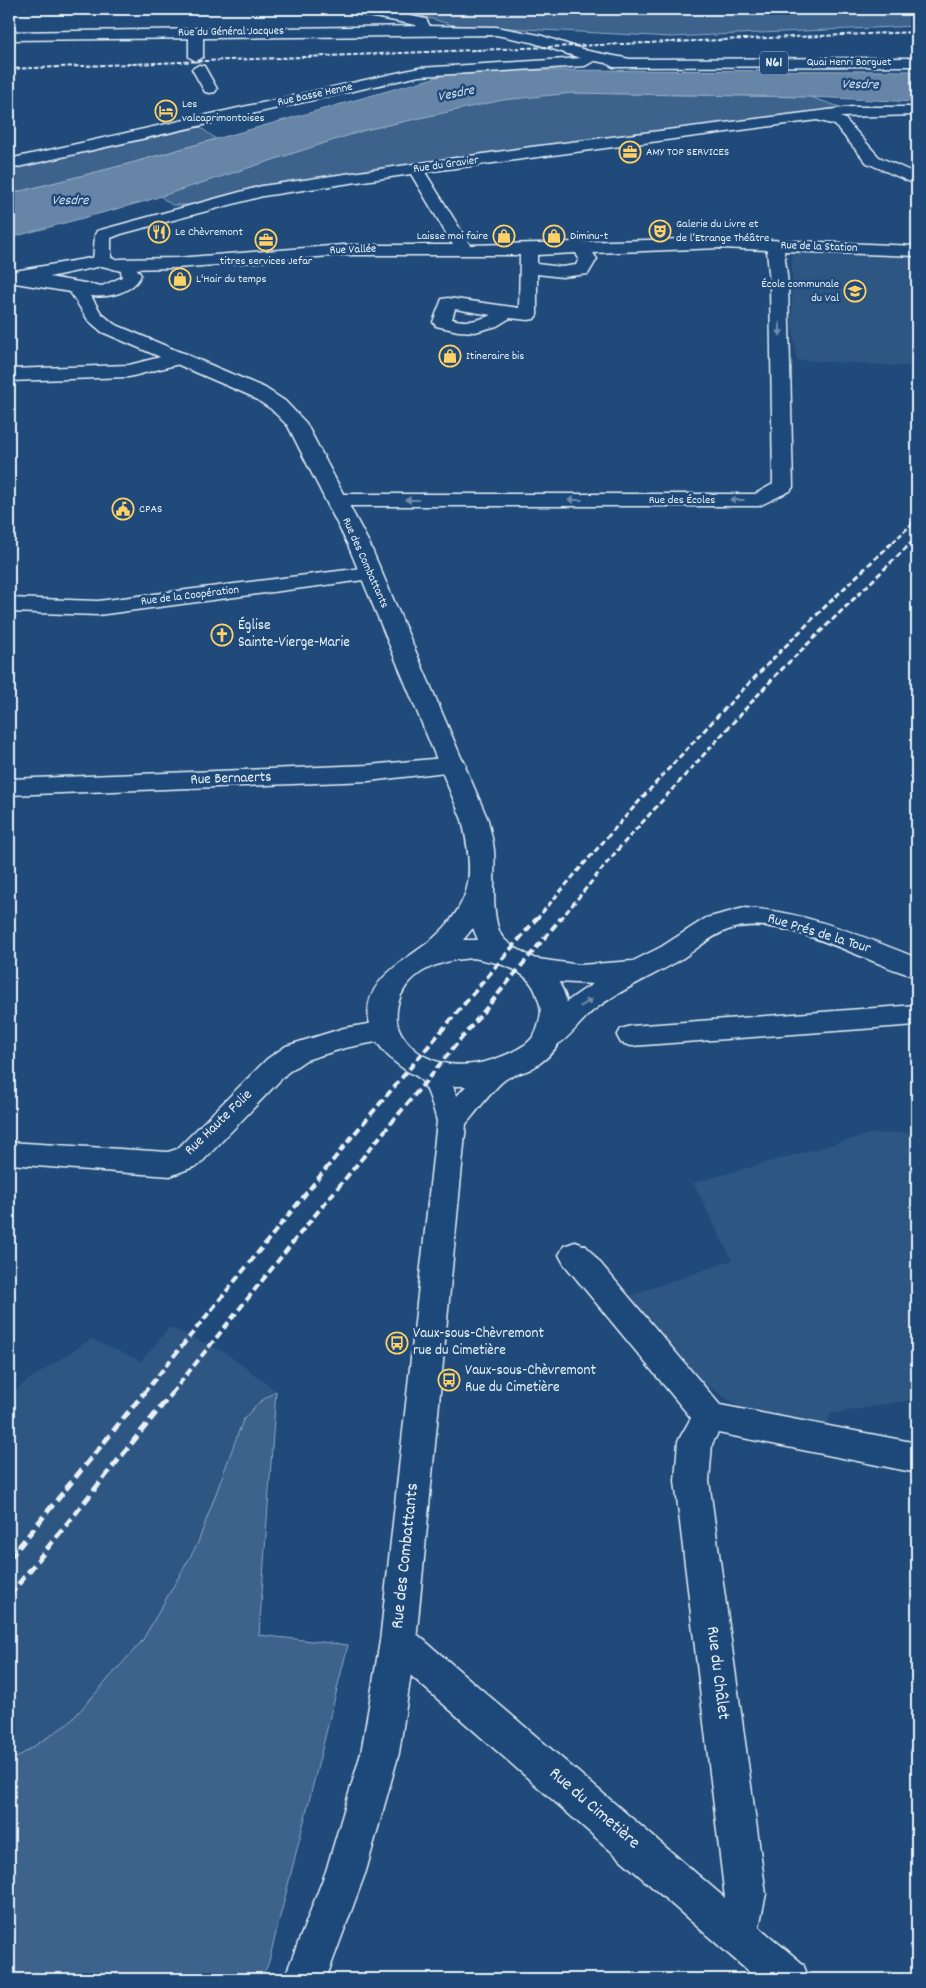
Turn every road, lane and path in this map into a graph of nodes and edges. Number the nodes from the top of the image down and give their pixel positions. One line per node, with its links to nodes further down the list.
1 (353, 9): 2 (street)
2 (425, 30): 3 (street, Rue du Général Jacques / N61); 5 (street, Rue du Général Jacques / N61)
3 (196, 32): 4 (street, Rue du Général Jacques / N61); 8 (street)
4 (9, 36)
5 (590, 59): 7 (street, Rue du Général Jacques / N61); 11 (street, Rue Basse Henne)
6 (917, 62): 7 (street, Quai Henri Borguet / N61)
7 (630, 63)
8 (210, 89)
9 (917, 111): 10 (street, Rue du Gravier)
10 (820, 116): 12 (street, Rue du Gravier); 13 (street)
11 (9, 164)
12 (416, 170): 17 (street); 20 (street, Rue du Gravier)
13 (917, 180)
14 (720, 243): 15 (street, Rue de la Station); 16 (street, Rue Vallée)
15 (775, 245): 18 (street, Rue de la Station); 31 (street, Rue des Écoles, one-way to 31)
16 (582, 248): 19 (street, Rue Vallée); 19 (street, Rue Vallée)
17 (464, 249): 19 (street, Rue Vallée); 21 (street, Rue Vallée)
18 (917, 251)
19 (529, 259): 27 (street)
20 (102, 261): 22 (street, Rue Vallée); 23 (street)
21 (177, 263): 22 (street, Rue Vallée); 25 (street, Rue Vallée)
22 (120, 264): 25 (street)
23 (72, 268): 24 (street); 26 (street)
24 (9, 277): 26 (street, Rue Vallée)
25 (124, 284): 26 (street, Rue Vallée); 28 (street, Rue des Combattants)
26 (74, 288): 28 (street, Rue des Combattants)
27 (505, 313)
28 (128, 335): 29 (street, Rue des Combattants)
29 (180, 358): 30 (street); 31 (street, Rue des Combattants)
30 (9, 375)
31 (337, 500): 32 (street, Rue des Combattants)
32 (371, 574): 33 (street, Rue de la Coopération); 34 (street, Rue des Combattants)
33 (9, 606)
34 (454, 765): 35 (street, Rue Bernaerts); 36 (street, Rue des Combattants)
35 (9, 787)
36 (480, 888): 37 (street, Rue des Combattants); 38 (street, Rue des Combattants)
37 (426, 957): 38 (street); 42 (street)
38 (519, 962): 39 (street, Rue Prés de la Tour); 43 (street)
39 (641, 968): 40 (street, Rue Prés de la Tour); 43 (street, Rue Prés de la Tour, one-way to 39)
40 (917, 968)
41 (917, 1015): 44 (street)
42 (386, 1031): 45 (street); 48 (street, Rue Haute Folie)
43 (550, 1036): 46 (street)
44 (631, 1036)
45 (430, 1071): 46 (street); 47 (street, Rue des Combattants)
46 (494, 1073): 47 (street)
47 (452, 1121): 52 (street, Rue des Combattants)
48 (9, 1153)
49 (575, 1255): 50 (street)
50 (710, 1417): 51 (street); 53 (street, Rue du Châlet)
51 (917, 1458)
52 (398, 1640): 53 (street, Rue du Cimetière); 54 (street, Rue des Combattants)
53 (737, 1933): 55 (street, Rue du Cimetière)
54 (305, 1979)
55 (788, 1979)

